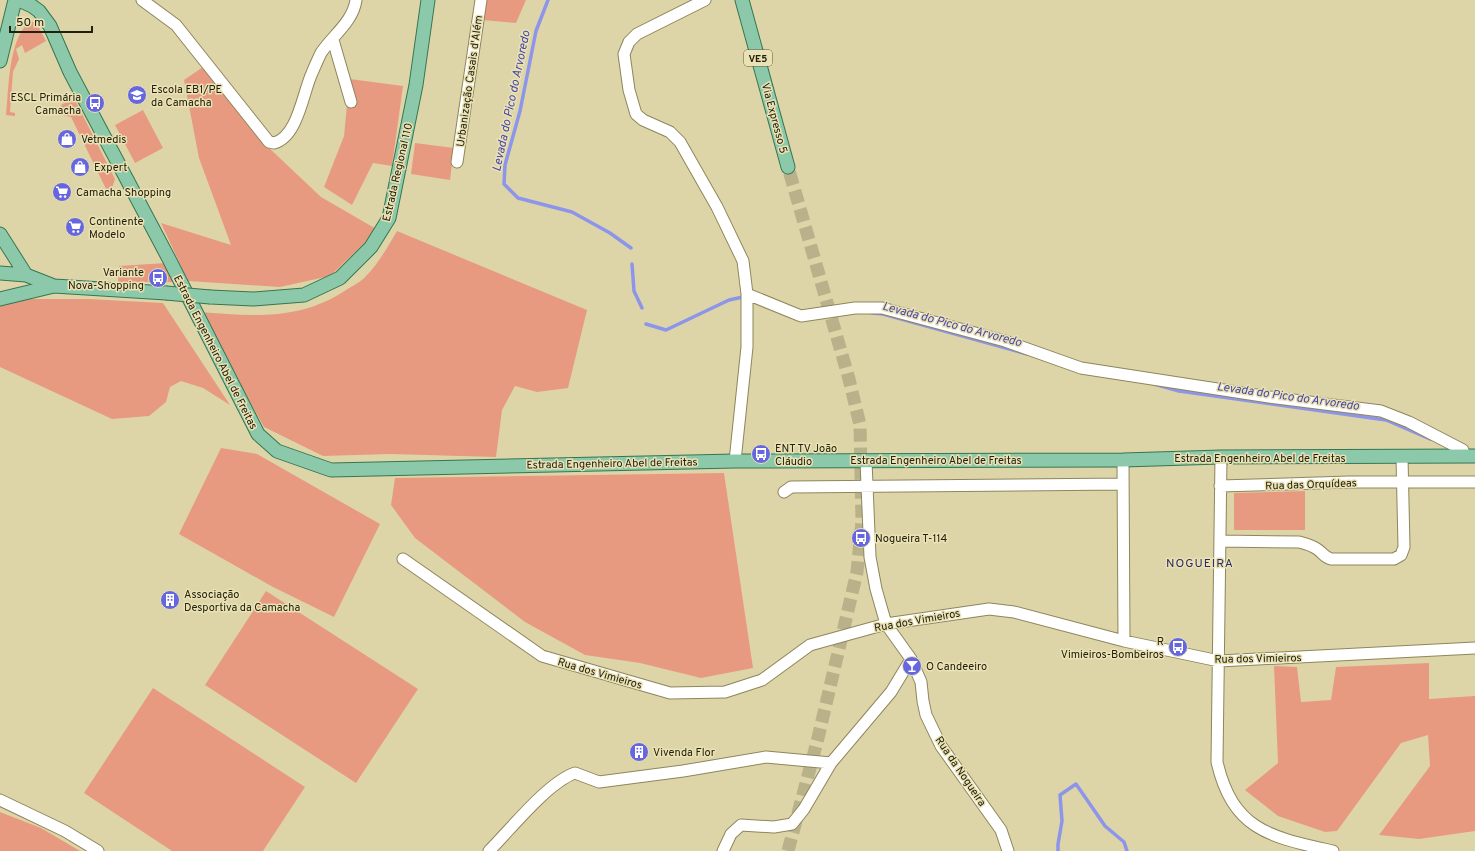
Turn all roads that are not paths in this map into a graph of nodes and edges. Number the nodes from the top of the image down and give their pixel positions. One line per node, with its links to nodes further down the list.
1 (15, 0): 10 (main road)
2 (19, 0): 24 (main road, Estrada Engenheiro Abel de Freitas)
3 (142, 0): 9 (street)
4 (356, 0): 9 (street)
5 (428, 0): 17 (main road, Estrada Regional 110, bridge)
6 (480, 0): 12 (street, Urbanização Casais d'Além)
7 (705, 0): 18 (street)
8 (742, 0): 13 (main road, Via Expresso 5 / VE5)
9 (333, 40): 11 (street)
10 (0, 61)
11 (351, 102)
12 (457, 162)
13 (788, 167)
14 (0, 234): 16 (main road)
15 (0, 273): 16 (main road, Estrada Regional 110)
16 (26, 275): 17 (main road, Estrada Regional 110); 19 (main road, Estrada Regional 110)
17 (54, 286): 19 (main road, Estrada Regional 110)
18 (747, 294): 20 (street); 24 (street)
19 (5, 298)
20 (1469, 456): 22 (main road, Estrada Engenheiro Abel de Freitas)
21 (1221, 457): 22 (main road, Estrada Engenheiro Abel de Freitas); 23 (main road, Estrada Engenheiro Abel de Freitas); 29 (street)
22 (1402, 457): 26 (street)
23 (1123, 460): 25 (main road, Estrada Engenheiro Abel de Freitas); 28 (street)
24 (735, 461): 25 (main road, Estrada Engenheiro Abel de Freitas)
25 (866, 461): 30 (street, Rua da Nogueira)
26 (1402, 482): 27 (street, Rua das Orquídeas); 29 (street, Rua das Orquídeas); 32 (street)
27 (1475, 482)
28 (1123, 484): 30 (street); 35 (street)
29 (1220, 486): 32 (street)
30 (866, 487): 31 (street); 34 (street, Rua da Nogueira)
31 (784, 492)
32 (1220, 541): 38 (street)
33 (403, 559): 34 (street, Rua dos Vimieiros)
34 (886, 624): 35 (street, Rua dos Vimieiros); 37 (street, Rua da Nogueira)
35 (1124, 641): 38 (street, Rua dos Vimieiros)
36 (1475, 648): 38 (street, Rua dos Vimieiros)
37 (911, 659): 39 (street); 44 (street, Rua da Nogueira)
38 (1219, 661): 45 (street)
39 (831, 763): 42 (street); 43 (street)
40 (0, 800): 41 (street)
41 (98, 851)
42 (489, 851)
43 (723, 851)
44 (1008, 851)
45 (1333, 851)

